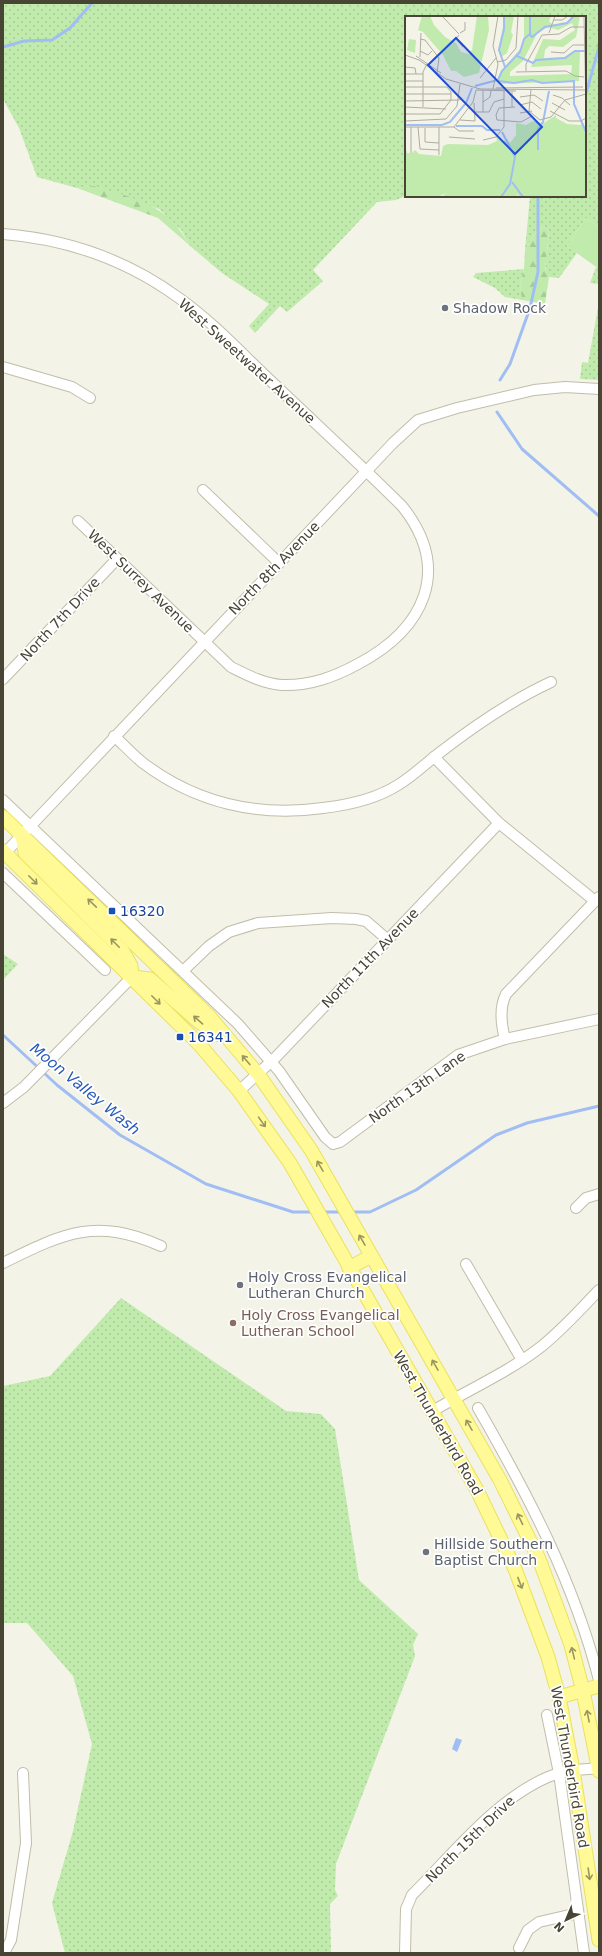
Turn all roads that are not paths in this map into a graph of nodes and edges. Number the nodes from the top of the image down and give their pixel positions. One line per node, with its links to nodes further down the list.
1 (3, 234): 5 (street, West Sweetwater Avenue)
2 (3, 367): 4 (street)
3 (599, 389): 5 (street, North 8th Avenue)
4 (90, 398)
5 (367, 471): 9 (street, North 8th Avenue); 10 (street, West Sweetwater Avenue)
6 (203, 490): 9 (street)
7 (78, 521): 8 (street, West Surrey Avenue)
8 (117, 559): 10 (street, West Surrey Avenue); 11 (street, North 7th Drive)
9 (279, 563): 10 (street, North 8th Avenue)
10 (204, 642): 13 (street, North 8th Avenue)
11 (3, 679)
12 (551, 682): 14 (street)
13 (114, 736): 14 (street); 18 (street, North 8th Avenue)
14 (434, 757): 17 (street)
15 (3, 800): 18 (street, West Thunderbird Road)
16 (3, 817): 18 (main road, West Thunderbird Road)
17 (500, 823): 21 (street); 24 (street, North 11th Avenue)
18 (26, 830): 19 (street, North 8th Avenue); 26 (street, West Thunderbird Road); 27 (main road, one-way to 18); 30 (main road, West Thunderbird Road, one-way to 18)
19 (4, 852): 22 (main road, West Thunderbird Road, one-way to 22)
20 (3, 873): 23 (street)
21 (597, 899): 29 (street)
22 (78, 924): 23 (street); 27 (main road, West Thunderbird Road)
23 (67, 935): 25 (street)
24 (388, 940): 26 (street); 31 (street, North 11th Avenue)
25 (105, 970)
26 (183, 971): 31 (street, West Thunderbird Road)
27 (132, 977): 30 (main road, one-way to 27); 33 (main road, West Thunderbird Road, one-way to 33); 34 (street)
28 (599, 1019): 29 (street, North 13th Lane)
29 (505, 1039): 35 (street, North 13th Lane)
30 (230, 1041): 32 (main road, West Thunderbird Road, one-way to 30)
31 (271, 1062): 32 (street, North 11th Avenue); 35 (street, West Thunderbird Road)
32 (258, 1074): 33 (street, North 11th Avenue); 39 (main road, West Thunderbird Road, one-way to 32)
33 (239, 1091): 42 (main road, West Thunderbird Road, one-way to 42)
34 (3, 1103)
35 (333, 1144)
36 (599, 1194): 37 (street)
37 (576, 1208)
38 (161, 1246): 40 (street)
39 (371, 1256): 42 (main road); 45 (main road, West Thunderbird Road, one-way to 39)
40 (3, 1263)
41 (466, 1264): 44 (street)
42 (349, 1268): 47 (main road, West Thunderbird Road)
43 (599, 1290): 44 (street)
44 (522, 1360): 45 (street)
45 (454, 1398): 47 (street); 49 (main road, West Thunderbird Road, one-way to 45)
46 (478, 1408): 48 (street)
47 (431, 1412): 53 (main road, West Thunderbird Road, one-way to 53)
48 (494, 1434): 49 (street, West Thunderbird Road); 50 (street)
49 (479, 1442): 52 (main road, West Thunderbird Road, one-way to 49)
50 (599, 1680)
51 (599, 1686): 52 (main road)
52 (583, 1690): 53 (main road); 56 (main road, West Thunderbird Road, one-way to 52)
53 (559, 1697): 55 (main road, West Thunderbird Road)
54 (547, 1716): 58 (street, West Thunderbird Road)
55 (574, 1770): 56 (street, North 15th Drive); 58 (street, North 15th Drive); 60 (main road, West Thunderbird Road, one-way to 60)
56 (599, 1770)
57 (23, 1773): 62 (street)
58 (559, 1773): 59 (street, West Thunderbird Road); 63 (street, North 15th Drive)
59 (578, 1913): 61 (street); 64 (street, West Thunderbird Road)
60 (599, 1940)
61 (519, 1948)
62 (4, 1953)
63 (405, 1953)
64 (584, 1953)

